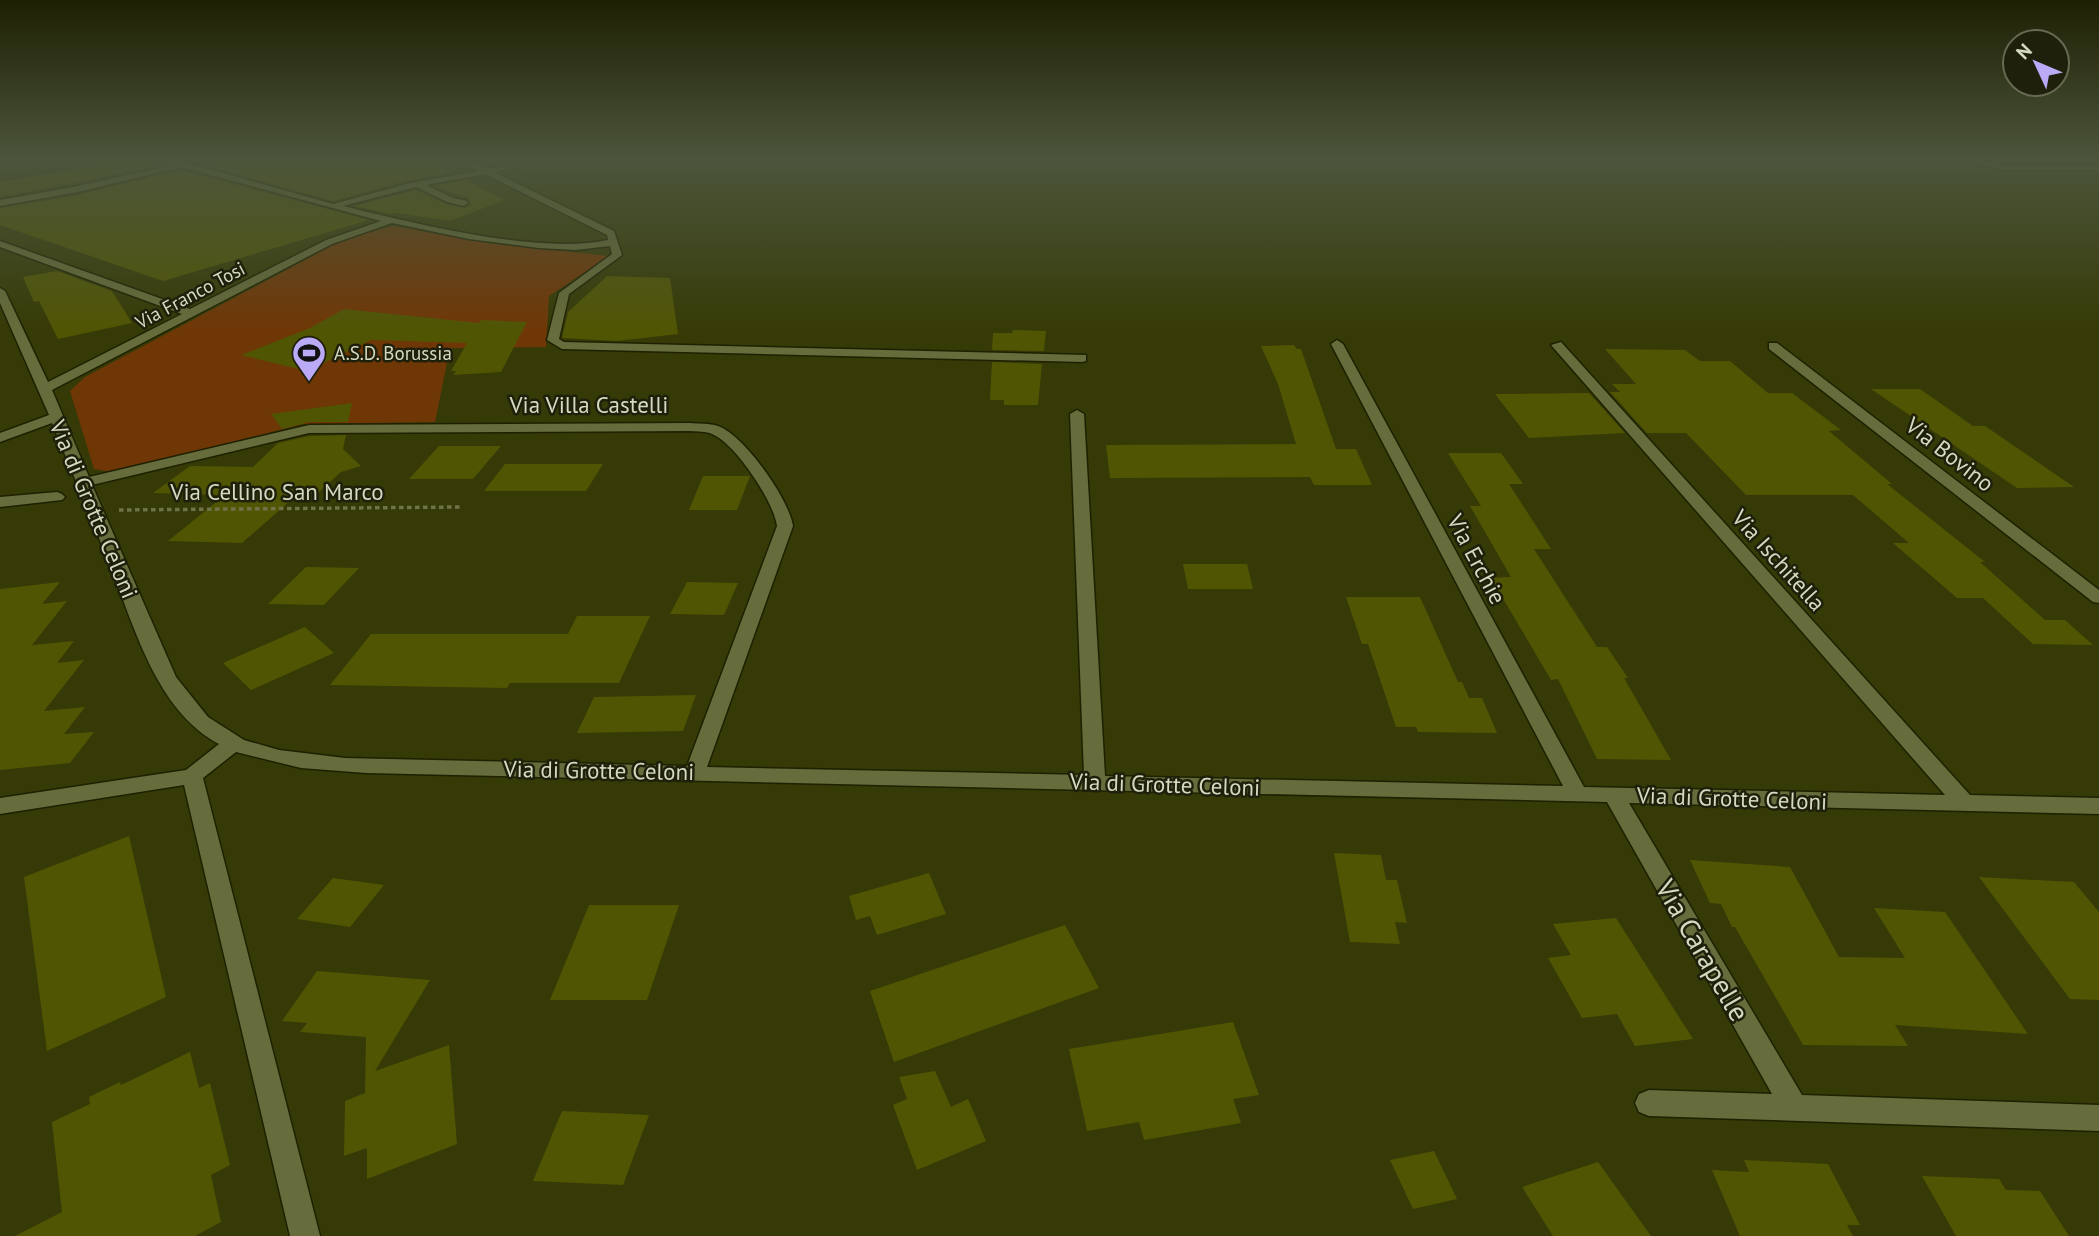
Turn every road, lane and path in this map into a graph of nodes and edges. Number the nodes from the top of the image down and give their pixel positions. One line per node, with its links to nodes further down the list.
1 (380, 217): 3 (street)
2 (577, 217): 4 (street)
3 (392, 220): 4 (street); 7 (street, Via Franco Tosi)
4 (614, 242): 11 (street)
5 (0, 244): 7 (street)
6 (0, 291): 12 (street, Via di Grotte Celoni)
7 (193, 313): 12 (street, Via Franco Tosi)
8 (1337, 344): 27 (street, Via Erchie)
9 (1557, 345): 28 (street, Via Ischitella)
10 (1773, 346): 21 (street, Via Bovino)
11 (1082, 358)
12 (45, 390): 14 (street, Via di Grotte Celoni)
13 (1077, 414): 25 (street)
14 (56, 417): 15 (street); 16 (street, Via di Grotte Celoni)
15 (0, 438)
16 (84, 483): 20 (street, Via di Grotte Celoni); 23 (street, Via Villa Castelli)
17 (57, 497): 18 (street)
18 (0, 502)
19 (460, 507): 20 (path, Via Cellino San Marco)
20 (93, 510): 22 (street, Via di Grotte Celoni)
21 (2099, 598)
22 (235, 742): 23 (street, Via di Grotte Celoni); 24 (street)
23 (695, 772): 25 (street, Via di Grotte Celoni)
24 (192, 776): 29 (street); 34 (street)
25 (1096, 782): 27 (street, Via di Grotte Celoni)
26 (1613, 794): 27 (street, Via di Grotte Celoni); 28 (street, Via di Grotte Celoni); 32 (street, Via Carapelle)
27 (1578, 795)
28 (1966, 805): 30 (street, Via di Grotte Celoni)
29 (0, 806)
30 (2099, 806)
31 (1649, 1103): 32 (street)
32 (1793, 1106): 33 (street)
33 (2099, 1118)
34 (305, 1236)

